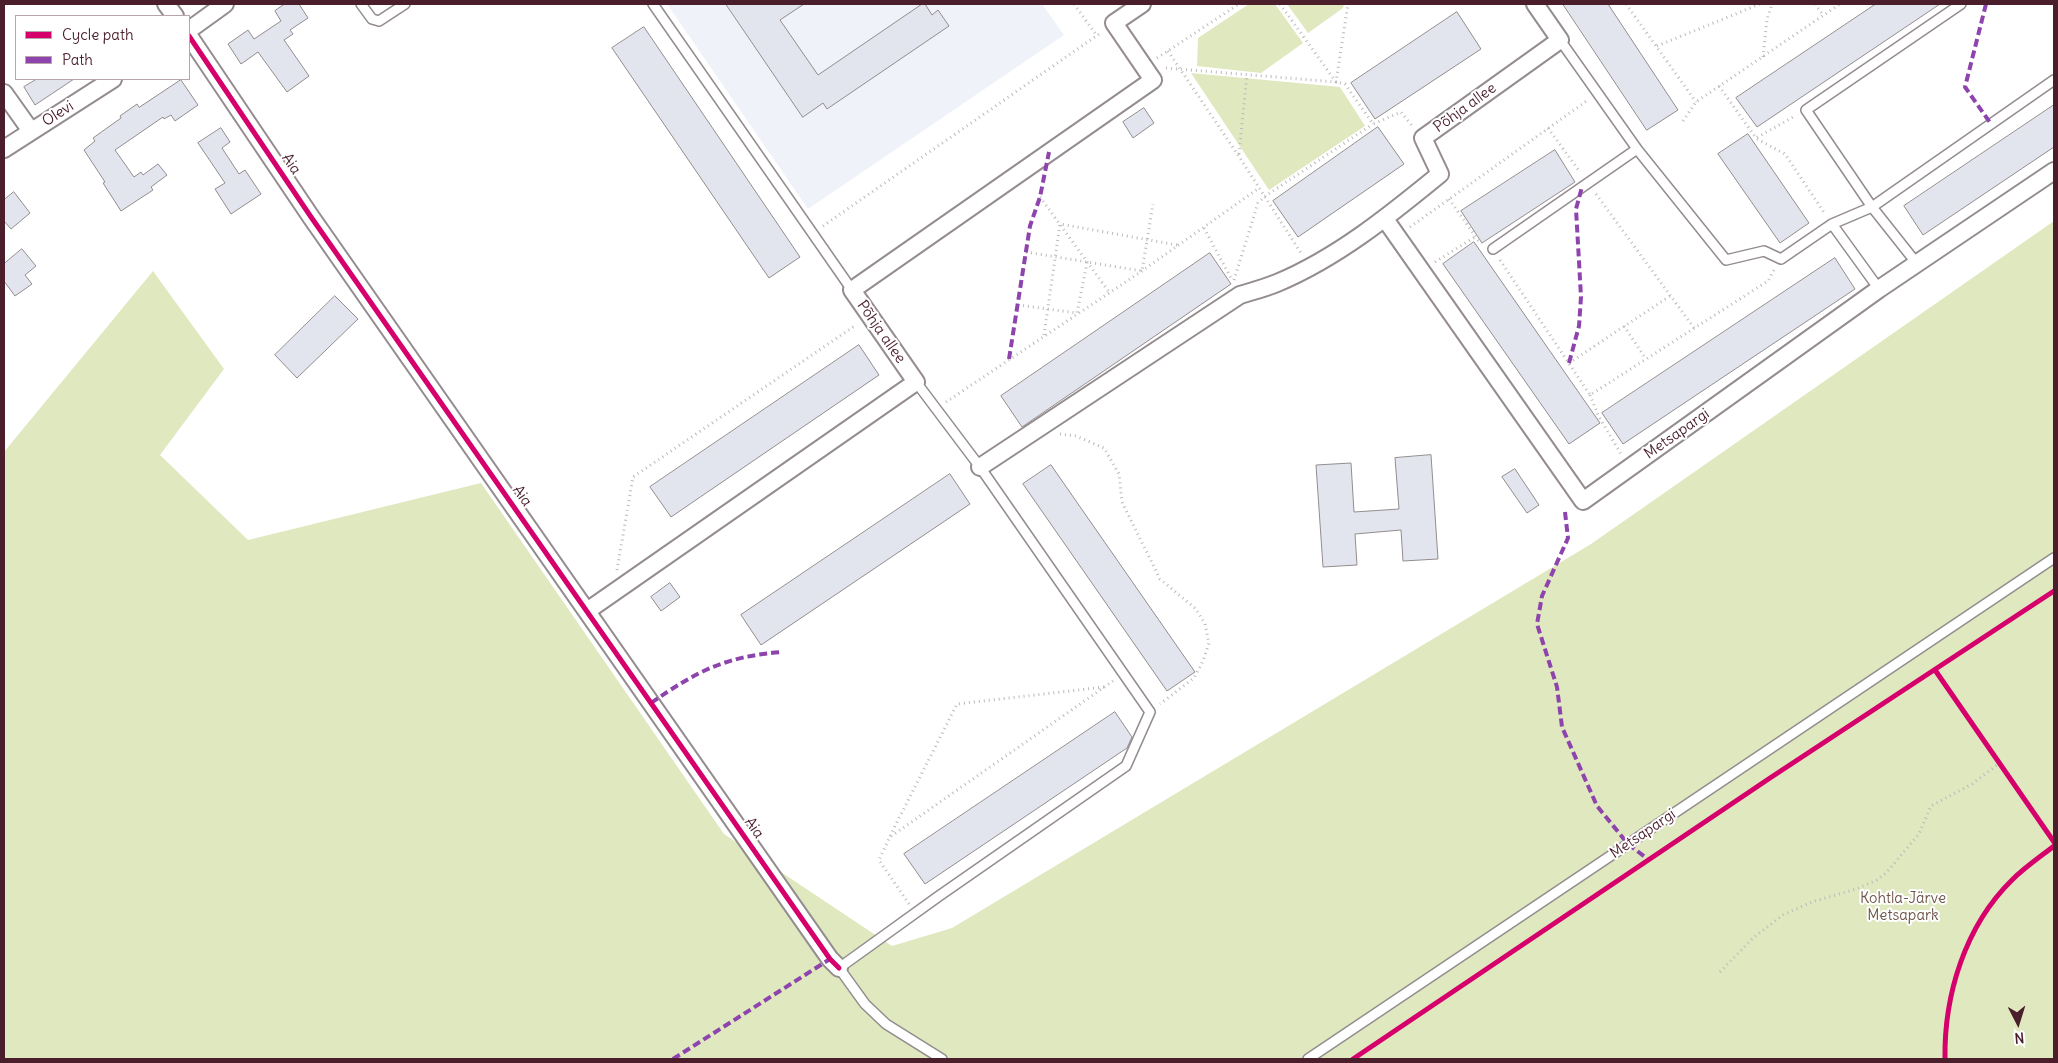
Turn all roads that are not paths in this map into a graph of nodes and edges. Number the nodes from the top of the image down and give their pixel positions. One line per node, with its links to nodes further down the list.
1 (166, 4): 9 (street)
2 (225, 4): 10 (street)
3 (361, 4): 4 (lane)
4 (405, 4)
5 (653, 4): 25 (lane)
6 (1535, 4): 12 (street)
7 (1961, 4): 20 (lane)
8 (1139, 5): 25 (street, Põhja allee)
9 (174, 15)
10 (190, 29)
11 (190, 37): 30 (street, Aia)
12 (1560, 40): 18 (lane); 21 (street, Põhja allee)
13 (111, 80): 16 (street, Olevi)
14 (2054, 80): 20 (lane)
15 (4, 93): 16 (street)
16 (31, 131): 17 (street, Olevi)
17 (4, 149)
18 (1636, 149): 22 (lane); 23 (lane)
19 (2054, 171): 24 (street, Metsapargi)
20 (1872, 207): 22 (lane); 24 (lane)
21 (1385, 219): 26 (street, Metsapargi); 28 (street, Põhja allee)
22 (1832, 224): 26 (lane)
23 (1493, 249)
24 (1918, 265): 26 (street, Metsapargi)
25 (852, 290): 27 (street, Põhja allee)
26 (1880, 290)
27 (916, 382): 28 (lane); 30 (street)
28 (980, 468): 31 (lane)
29 (2054, 558): 33 (lane, Metsapargi)
30 (587, 611): 31 (street, Aia)
31 (839, 968): 32 (lane, Aia)
32 (942, 1059)
33 (1308, 1059)

